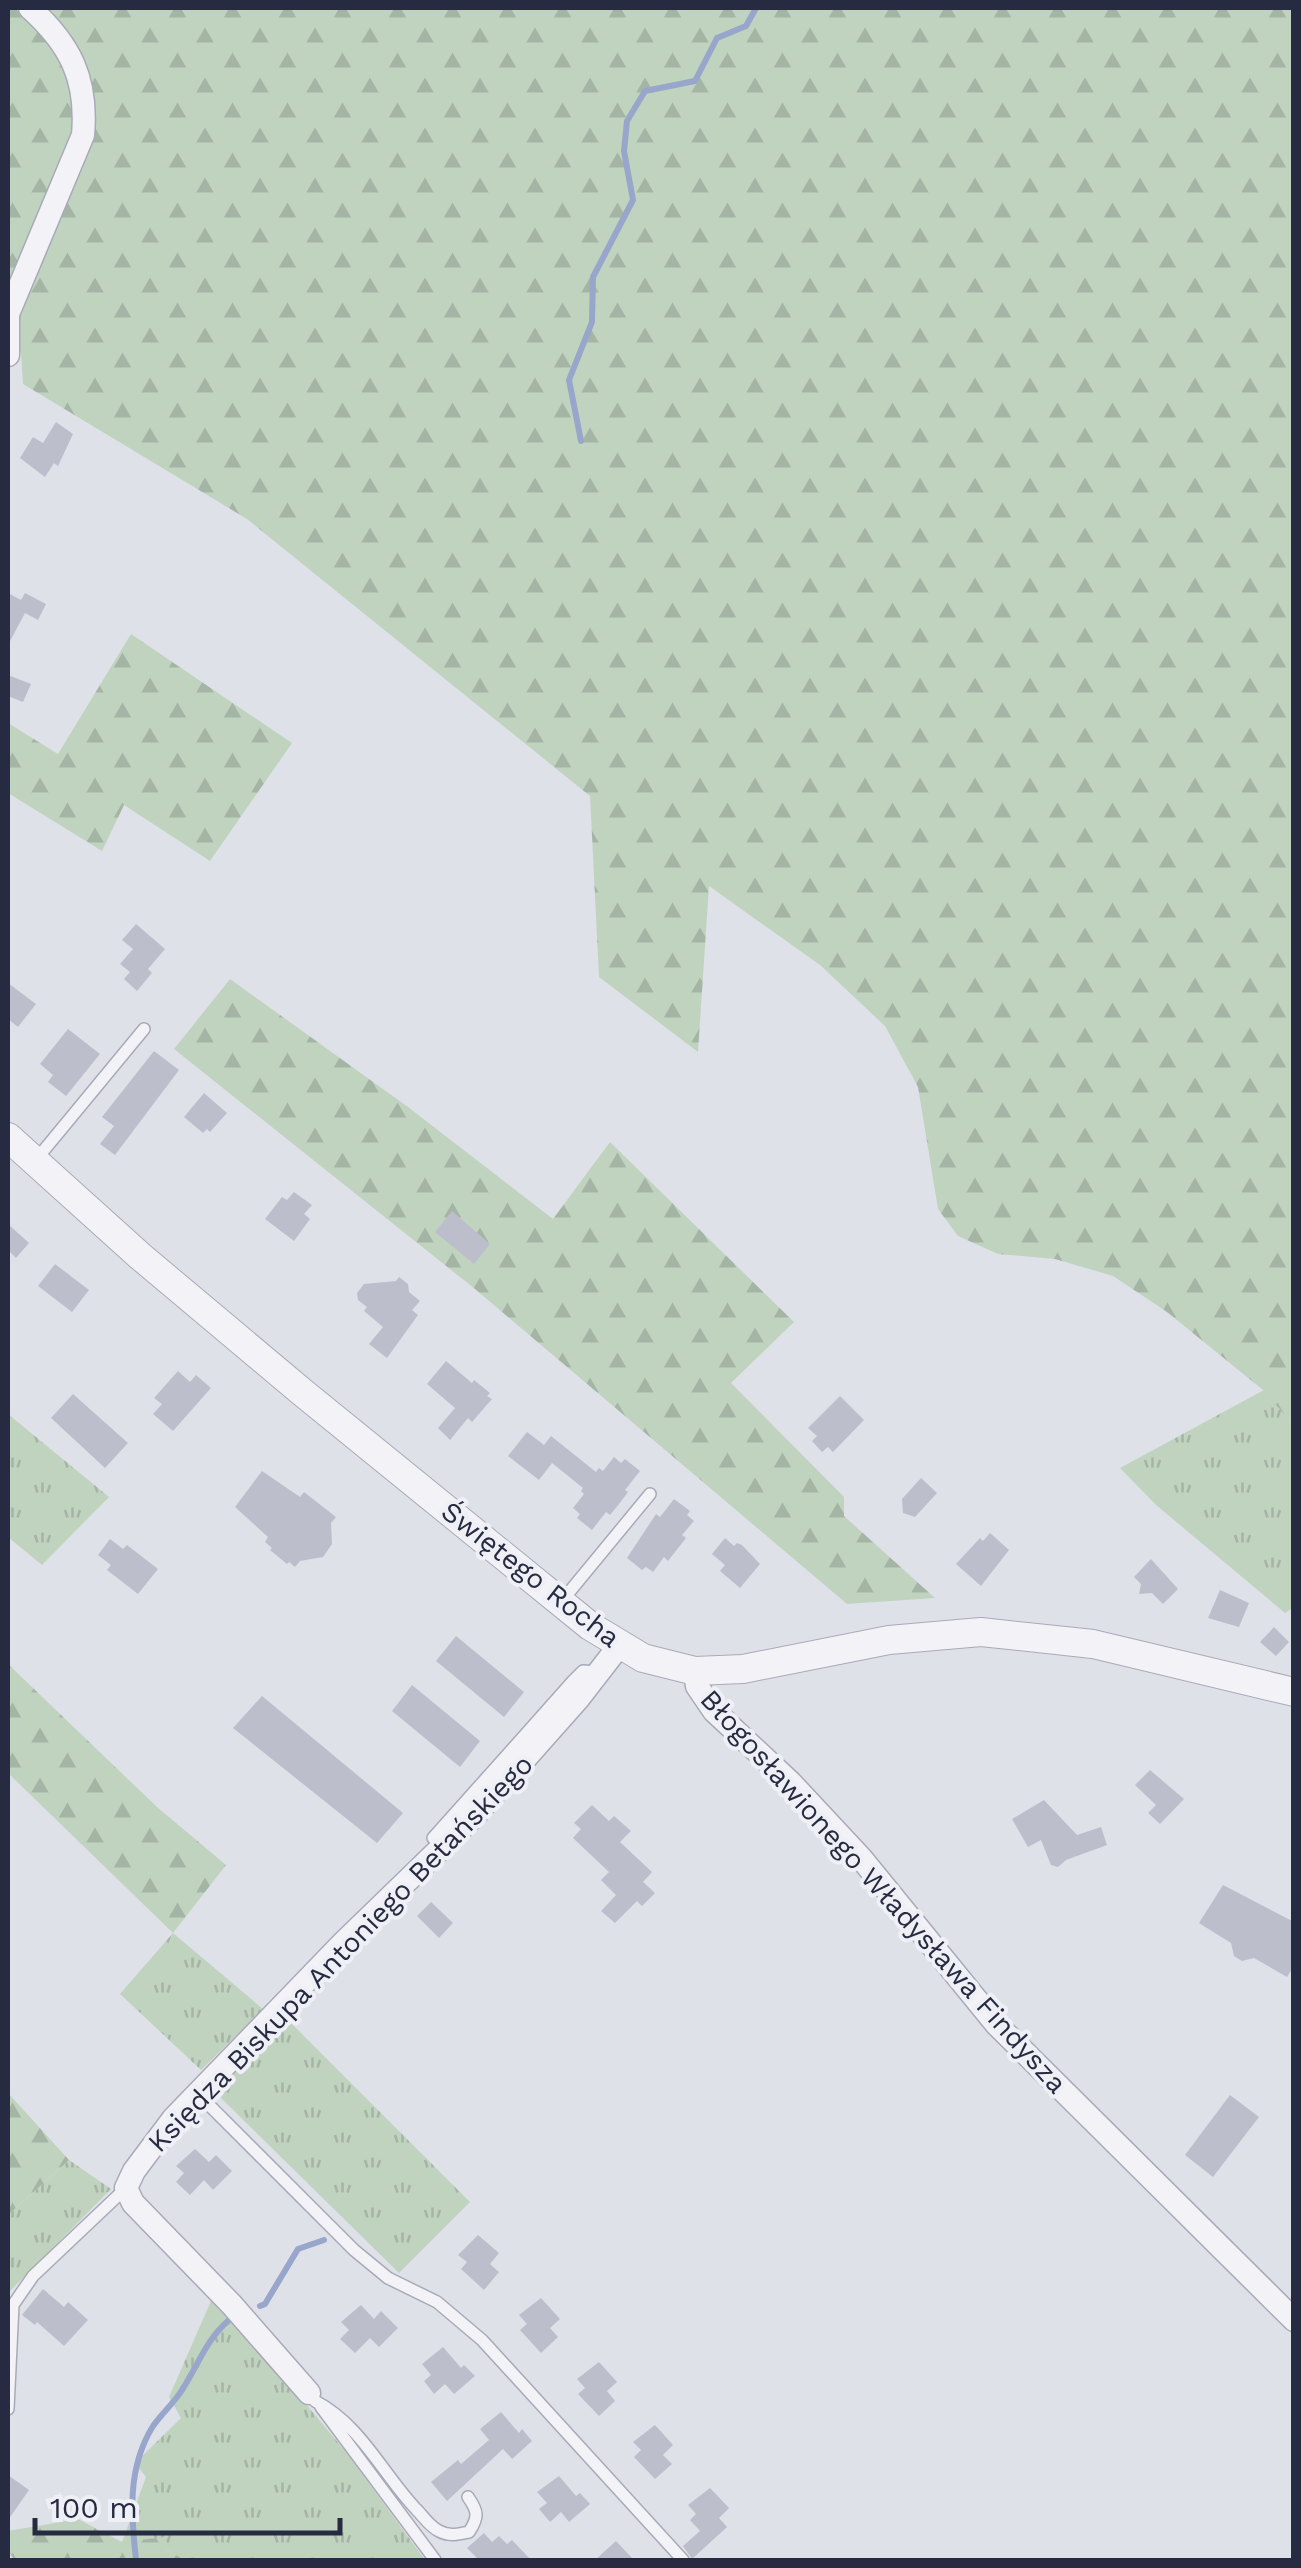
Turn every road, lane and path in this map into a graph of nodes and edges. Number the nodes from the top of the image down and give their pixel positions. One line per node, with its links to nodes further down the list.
1 (30, 8): 2 (street)
2 (8, 355)
3 (144, 1029): 5 (lane)
4 (8, 1137): 5 (street, Świętego Rocha)
5 (34, 1161): 7 (street, Świętego Rocha)
6 (650, 1494): 7 (lane)
7 (561, 1602): 8 (street, Świętego Rocha)
8 (619, 1646): 9 (street, Świętego Rocha); 10 (street, Księdza Biskupa Antoniego Betańskiego)
9 (695, 1670): 11 (street, Świętego Rocha); 15 (street, Błogosławionego Władysława Findysza)
10 (598, 1672): 12 (lane); 13 (street, Księdza Biskupa Antoniego Betańskiego)
11 (1294, 1692)
12 (434, 1838)
13 (198, 2094): 14 (street, Księdza Biskupa Antoniego Betańskiego); 20 (lane)
14 (126, 2188): 16 (street); 17 (lane)
15 (1294, 2320)
16 (312, 2397): 18 (lane); 19 (lane)
17 (8, 2409)
18 (468, 2496)
19 (435, 2560)
20 (683, 2560)

